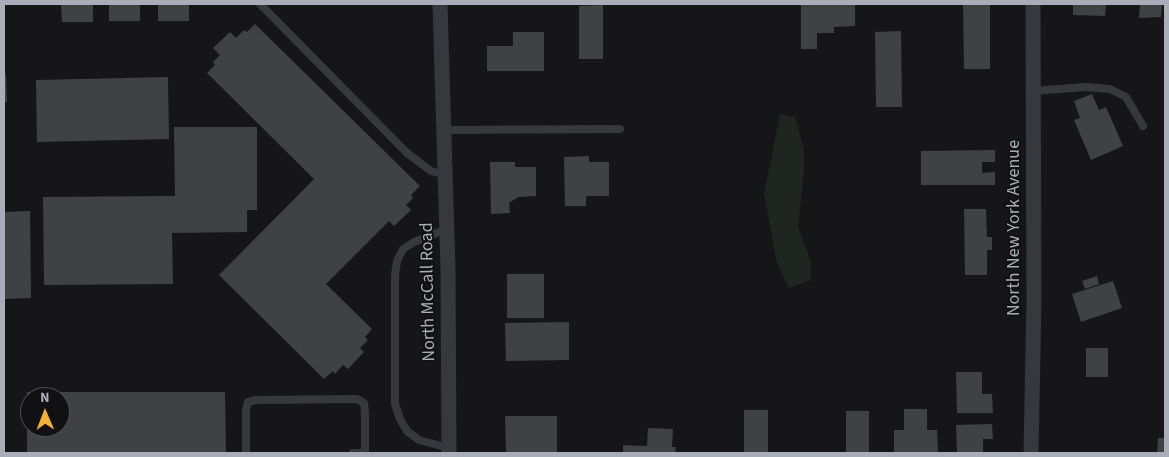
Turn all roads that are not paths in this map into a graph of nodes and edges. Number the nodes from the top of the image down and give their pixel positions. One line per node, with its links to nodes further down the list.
1 (260, 4): 8 (lane)
2 (440, 4): 7 (street, North McCall Road)
3 (1033, 4): 4 (street, North New York Avenue)
4 (1034, 91): 5 (lane); 14 (street, North New York Avenue)
5 (1143, 126)
6 (620, 129): 7 (lane)
7 (444, 130): 8 (street, North McCall Road)
8 (446, 174): 9 (street, North McCall Road)
9 (447, 230): 10 (street, North McCall Road); 10 (lane)
10 (449, 451)
11 (246, 453): 13 (lane)
12 (353, 453): 13 (lane)
13 (365, 453)
14 (1031, 453)

